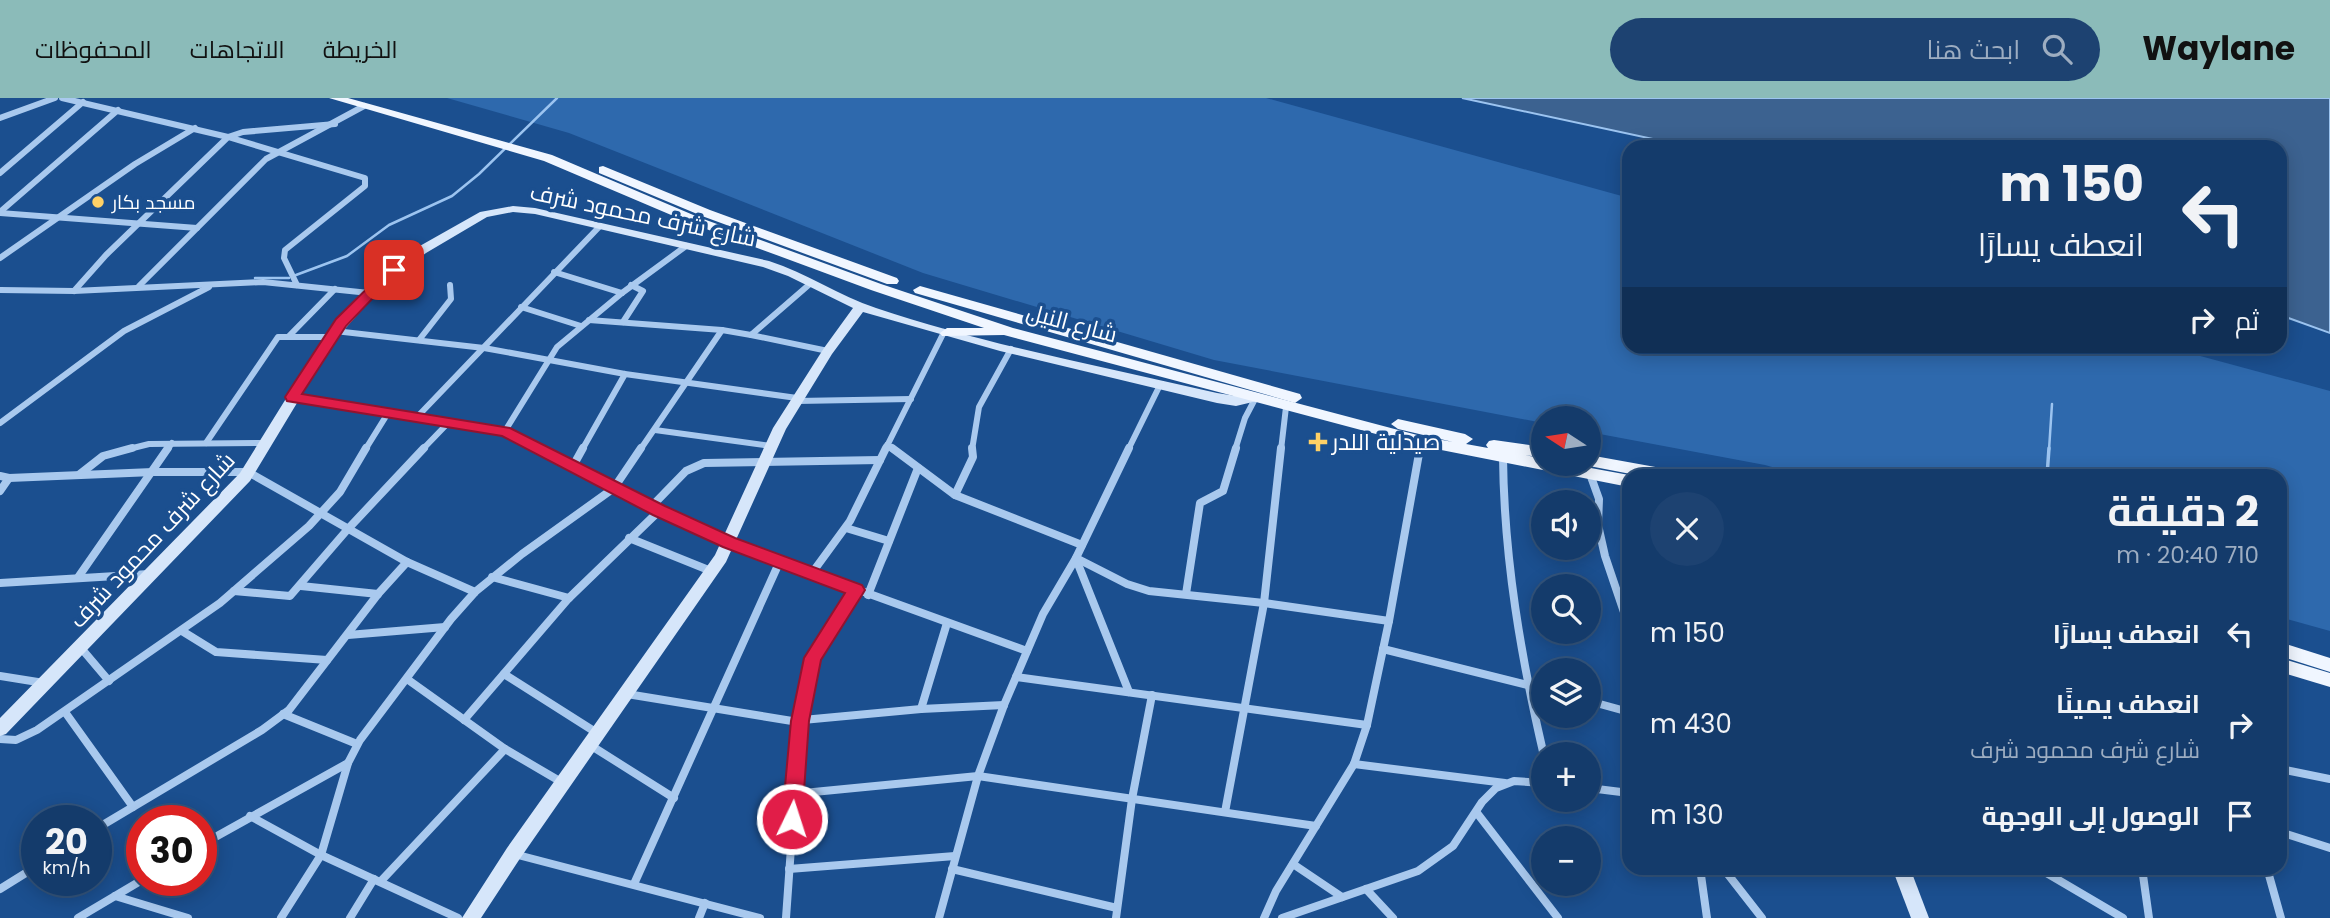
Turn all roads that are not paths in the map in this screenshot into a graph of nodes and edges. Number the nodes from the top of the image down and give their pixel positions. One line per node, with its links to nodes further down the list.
1 (55, 98): 7 (street)
2 (62, 98): 4 (street)
3 (335, 98): 5 (main road)
4 (83, 102): 6 (street); 13 (street)
5 (363, 102): 8 (street); 11 (main road)
6 (118, 110): 9 (street); 14 (street)
7 (1, 119)
8 (335, 124): 10 (street); 12 (street)
9 (195, 128): 10 (street); 15 (street)
10 (228, 136): 12 (street); 16 (street)
11 (525, 147): 40 (main road, شارع النيل); 42 (main road, شارع النيل)
12 (277, 152): 18 (street); 24 (street)
13 (0, 173)
14 (0, 213): 15 (street)
15 (58, 217): 16 (street); 20 (street)
16 (139, 223): 18 (street); 31 (street)
17 (600, 226): 19 (street, شارع شرف محمود شرف); 21 (street); 32 (street, شارع شرف محمود شرف)
18 (197, 228): 27 (street)
19 (686, 246): 22 (street, شارع شرف محمود شرف); 26 (street)
20 (0, 258)
21 (554, 272): 33 (street); 35 (street)
22 (811, 283): 36 (street, شارع شرف محمود شرف); 45 (street)
23 (213, 285): 24 (street); 27 (street); 63 (street)
24 (297, 285): 28 (street)
25 (450, 285): 47 (street)
26 (631, 285): 33 (street); 38 (street)
27 (139, 287): 31 (street)
28 (335, 289): 32 (street); 46 (street)
29 (0, 290): 30 (street)
30 (13, 291): 31 (street); 34 (street)
31 (74, 291)
32 (369, 293): 44 (street, شارع شرف محمود شرف)
33 (622, 293): 37 (street)
34 (0, 298)
35 (521, 307): 39 (street); 48 (street)
36 (860, 307): 43 (street, شارع شرف محمود شرف); 50 (street)
37 (589, 320): 38 (street); 39 (street)
38 (623, 323): 41 (street)
39 (581, 327): 51 (street)
40 (1040, 327): 42 (main road); 72 (main road, شارع النيل)
41 (723, 330): 45 (street); 53 (street)
42 (1008, 331): 43 (main road); 56 (main road, شارع النيل)
43 (945, 333): 49 (street, شارع شرف محمود شرف); 58 (street)
44 (332, 334): 46 (street); 47 (street); 55 (street, شارع شرف محمود شرف)
45 (751, 335): 50 (street)
46 (289, 336): 68 (street)
47 (419, 340): 48 (street)
48 (484, 348): 51 (street); 61 (street)
49 (1011, 349): 54 (street, شارع شرف محمود شرف); 91 (street)
50 (828, 351): 57 (street)
51 (547, 361): 52 (street); 65 (street)
52 (625, 374): 53 (street); 77 (street)
53 (686, 384): 57 (street); 64 (street)
54 (1160, 385): 56 (street, شارع شرف محمود شرف); 99 (street)
55 (292, 397): 60 (street); 69 (street, شارع شرف محمود شرف)
56 (1253, 399): 59 (main road, شارع النيل); 114 (street)
57 (796, 400): 58 (street); 70 (street)
58 (911, 400): 71 (street)
59 (1286, 407): 66 (main road, شارع النيل); 117 (street)
60 (388, 413): 61 (street); 93 (street)
61 (418, 416): 62 (street)
62 (449, 422): 65 (street); 95 (street)
63 (0, 423)
64 (654, 430): 70 (street); 89 (street)
65 (505, 431): 77 (street)
66 (1421, 441): 73 (main road, شارع النيل); 119 (street)
67 (172, 443): 68 (street); 81 (street); 84 (street)
68 (206, 443): 69 (street)
69 (265, 443): 82 (street, شارع شرف محمود شرف)
70 (771, 446): 76 (street)
71 (887, 446): 74 (street); 78 (street)
72 (1531, 450)
73 (1503, 457): 75 (main road, شارع النيل); 138 (street)
74 (880, 460): 76 (street); 94 (street)
75 (1531, 461)
76 (764, 463): 92 (street); 98 (street)
77 (573, 466): 89 (street)
78 (918, 468): 91 (street); 97 (street)
79 (1601, 469): 80 (main road, شارع النيل)
80 (1622, 471)
81 (153, 472): 82 (street); 84 (street); 106 (street)
82 (248, 472): 93 (street); 105 (street, شارع شرف محمود شرف)
83 (1601, 472): 88 (main road, شارع النيل)
84 (80, 475): 87 (street)
85 (0, 476): 87 (street)
86 (1592, 476): 118 (street)
87 (9, 478): 90 (street)
88 (1622, 479)
89 (614, 488): 92 (street); 107 (street)
90 (0, 491)
91 (955, 495): 99 (street)
92 (655, 509): 96 (street); 98 (street)
93 (321, 514): 95 (street); 111 (street)
94 (846, 528): 97 (street); 104 (street)
95 (347, 530): 101 (street); 109 (street)
96 (629, 538): 103 (street); 116 (street)
97 (889, 541): 115 (street)
98 (729, 542): 102 (street); 103 (street)
99 (1082, 545): 100 (street)
100 (1076, 558): 114 (street); 126 (street); 140 (street)
101 (407, 562): 112 (street); 113 (street)
102 (779, 563): 104 (street); 146 (street)
103 (711, 571): 141 (street)
104 (812, 573): 110 (street)
105 (153, 574): 106 (street); 124 (street, شارع شرف محمود شرف)
106 (79, 576): 108 (street)
107 (492, 577): 112 (street); 116 (street)
108 (0, 583)
109 (301, 586): 111 (street); 113 (street)
110 (856, 590): 115 (street); 152 (street)
111 (234, 592): 122 (street)
112 (475, 592): 121 (street)
113 (379, 594): 123 (street)
114 (1186, 594): 117 (street)
115 (868, 595): 120 (street)
116 (569, 598): 131 (street)
117 (1264, 603): 119 (street); 145 (street)
118 (1622, 606)
119 (1389, 621): 125 (street)
120 (947, 623): 126 (street); 147 (street)
121 (444, 627): 123 (street); 134 (street)
122 (182, 631): 128 (street); 136 (street)
123 (348, 635): 128 (street)
124 (81, 648): 136 (street); 137 (street, شارع شرف محمود شرف)
125 (1383, 649): 138 (street); 153 (street)
126 (1027, 651): 133 (street)
127 (2287, 651): 129 (main road)
128 (327, 660): 150 (street)
129 (2330, 665)
130 (2287, 667): 135 (main road)
131 (504, 674): 151 (street); 156 (street)
132 (0, 676): 137 (street)
133 (1016, 677): 140 (street); 144 (street)
134 (407, 679): 151 (street); 158 (street)
135 (2330, 680)
136 (109, 681): 149 (street)
137 (46, 683): 154 (street, شارع شرف محمود شرف)
138 (1526, 684): 139 (street); 157 (street)
139 (1531, 685)
140 (1129, 692): 142 (street)
141 (626, 695): 146 (street); 156 (street)
142 (1152, 695): 145 (street); 172 (street)
143 (1601, 704): 148 (street)
144 (1004, 705): 147 (street); 163 (street)
145 (1244, 708): 153 (street); 175 (street)
146 (713, 709): 152 (street); 171 (street)
147 (921, 709): 152 (street)
148 (1622, 710)
149 (65, 712): 155 (street); 173 (street)
150 (283, 714): 158 (street); 174 (street)
151 (464, 720): 159 (street)
152 (800, 721): 170 (street)
153 (1367, 725): 161 (street)
154 (0, 729)
155 (0, 739)
156 (594, 739): 165 (street); 171 (street)
157 (1540, 742)
158 (357, 744): 160 (street)
159 (505, 749): 165 (street); 195 (street)
160 (348, 764): 177 (street); 183 (street)
161 (1354, 764): 166 (street); 178 (street)
162 (2287, 770): 164 (street)
163 (978, 776): 170 (street); 172 (street); 184 (street)
164 (2330, 779)
165 (564, 783): 182 (street)
166 (1506, 783): 167 (street); 176 (street)
167 (1531, 783)
168 (1601, 790): 169 (street)
169 (1622, 792)
170 (793, 793): 186 (street)
171 (674, 798): 196 (street)
172 (1132, 799): 175 (street); 203 (street)
173 (132, 805)
174 (136, 805)
175 (1225, 812): 178 (street)
176 (1477, 813): 199 (street); 217 (street)
177 (250, 816): 180 (street); 183 (street)
178 (1316, 826): 185 (street)
179 (2287, 834): 181 (street)
180 (217, 836)
181 (2330, 848)
182 (513, 853): 196 (street); 209 (street)
183 (321, 855): 195 (street); 206 (street)
184 (955, 856): 186 (street); 187 (street)
185 (1293, 864): 201 (street); 214 (street)
186 (789, 869): 212 (street)
187 (952, 869): 203 (street); 213 (street)
188 (1701, 875): 218 (street)
189 (1728, 875): 219 (street)
190 (1904, 875): 220 (street)
191 (2050, 875): 221 (street)
192 (2143, 875): 222 (street)
193 (2269, 875): 223 (street)
194 (21, 876): 197 (street)
195 (377, 880): 207 (street); 208 (street)
196 (634, 884): 202 (street)
197 (0, 889)
198 (126, 889): 200 (street)
199 (1366, 889): 201 (street); 216 (street)
200 (115, 896): 204 (street); 205 (street)
201 (1342, 897): 215 (street)
202 (705, 903): 210 (street); 211 (street)
203 (1117, 913)
204 (78, 918)
205 (188, 918)
206 (281, 918)
207 (349, 918)
208 (458, 918)
209 (471, 918)
210 (699, 918)
211 (761, 918)
212 (786, 918)
213 (939, 918)
214 (1264, 918)
215 (1282, 918)
216 (1394, 918)
217 (1558, 918)
218 (1707, 918)
219 (1762, 918)
220 (1920, 918)
221 (2123, 918)
222 (2149, 918)
223 (2281, 918)

